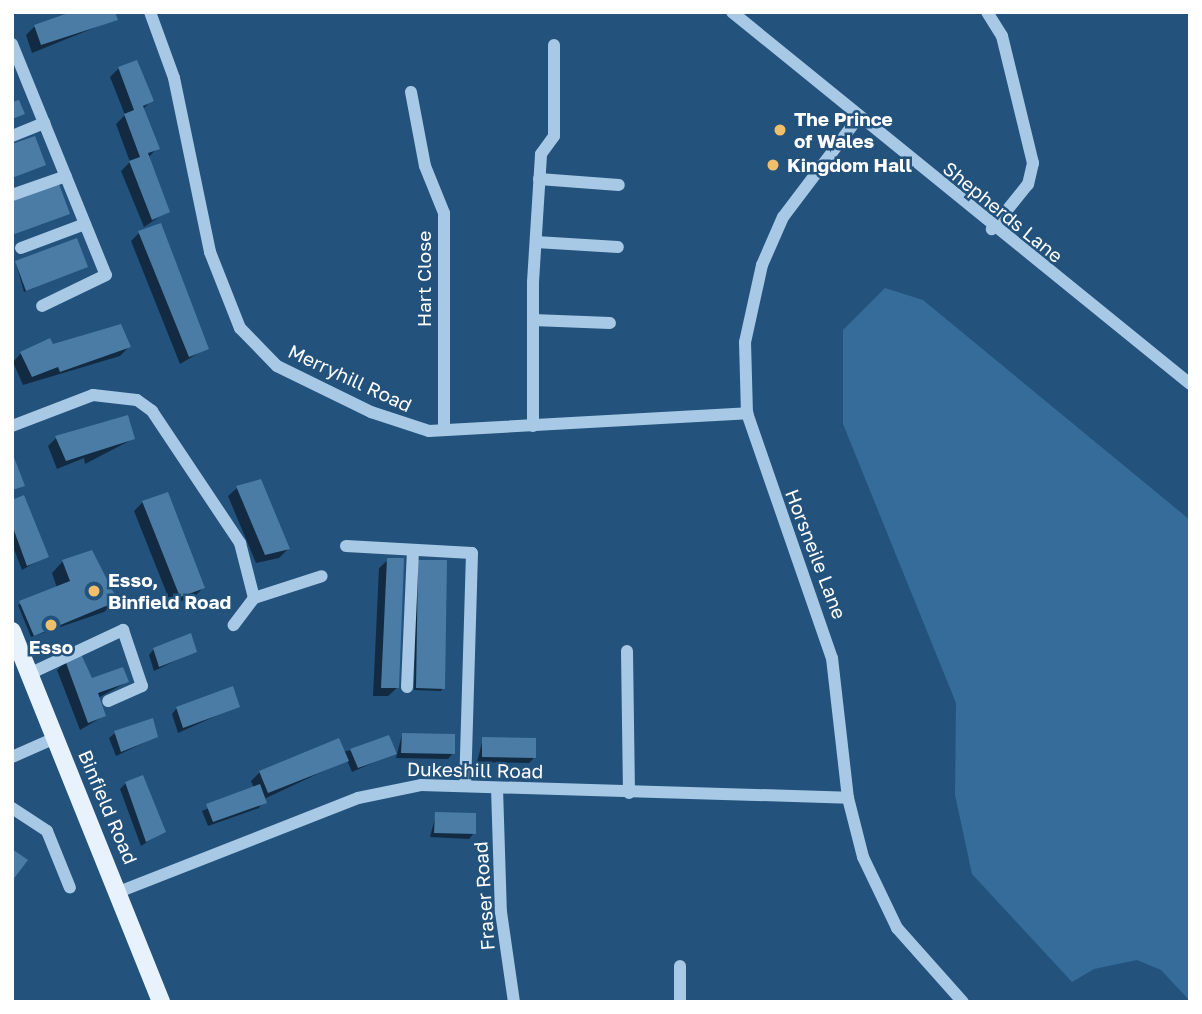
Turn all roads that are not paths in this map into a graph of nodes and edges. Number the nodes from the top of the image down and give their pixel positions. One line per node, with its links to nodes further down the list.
1 (149, 12): 26 (street, Merryhill Road)
2 (732, 12): 7 (street, Shepherds Lane)
3 (987, 12): 15 (street)
4 (12, 44): 8 (street)
5 (554, 45): 11 (street)
6 (411, 92): 26 (street, Hart Close)
7 (858, 118): 15 (street, Shepherds Lane); 23 (street, Horsneile Lane)
8 (45, 123): 9 (street); 10 (street)
9 (12, 136)
10 (66, 176): 13 (street); 14 (street)
11 (539, 179): 12 (street); 16 (street)
12 (619, 185)
13 (12, 195)
14 (85, 224): 18 (street); 19 (street)
15 (992, 229): 22 (street, Shepherds Lane)
16 (536, 242): 17 (street); 20 (street)
17 (618, 247)
18 (22, 248)
19 (42, 306)
20 (533, 320): 21 (street); 25 (street)
21 (610, 323)
22 (1187, 377)
23 (747, 413): 25 (street, Merryhill Road); 42 (street, Horsneile Lane)
24 (12, 426): 30 (street)
25 (533, 426): 26 (street, Merryhill Road)
26 (444, 430)
27 (346, 546): 28 (street)
28 (413, 550): 35 (street); 39 (street)
29 (322, 576): 30 (street)
30 (254, 598): 31 (street)
31 (234, 625)
32 (12, 631): 34 (main road, Binfield Road)
33 (626, 650): 41 (street)
34 (29, 674): 36 (street); 37 (main road, Binfield Road)
35 (407, 687)
36 (108, 701)
37 (55, 738): 38 (street); 45 (main road, Binfield Road)
38 (12, 757)
39 (465, 786): 40 (street, Dukeshill Road); 45 (street, Dukeshill Road)
40 (497, 788): 41 (street, Dukeshill Road); 49 (street, Fraser Road)
41 (629, 793): 42 (street, Dukeshill Road)
42 (848, 798): 47 (street, Horsneile Lane)
43 (12, 807): 44 (street)
44 (70, 888)
45 (121, 891): 48 (main road, Binfield Road)
46 (680, 966): 50 (street)
47 (953, 992): 51 (street); 52 (street, Horsneile Lane)
48 (161, 1002)
49 (514, 1002)
50 (680, 1002)
51 (943, 1002)
52 (963, 1002)

